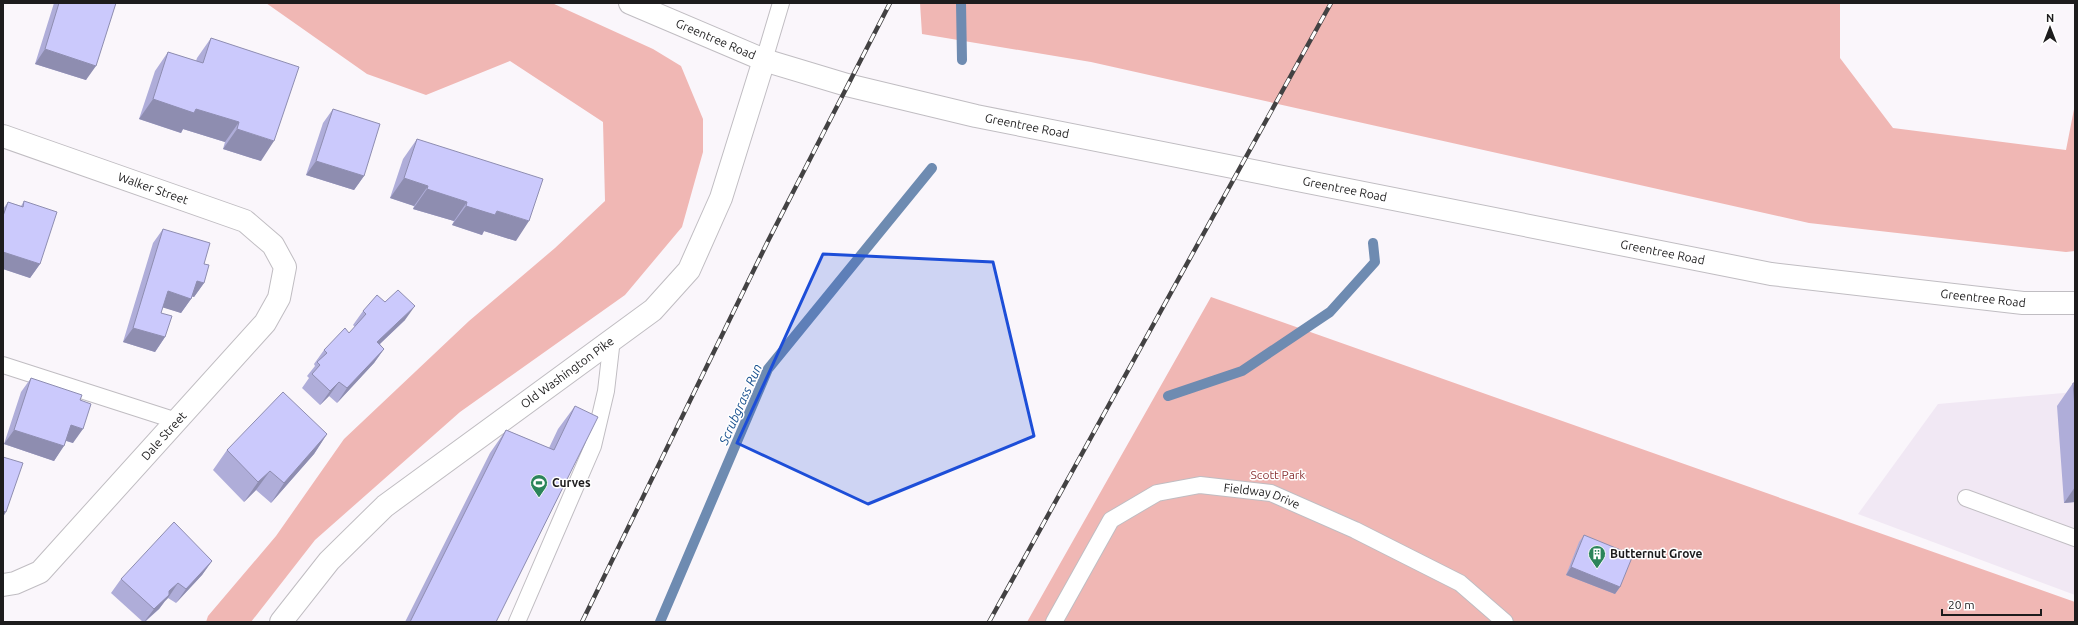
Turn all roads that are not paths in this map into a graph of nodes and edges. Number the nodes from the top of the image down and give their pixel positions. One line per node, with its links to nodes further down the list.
1 (630, 3): 3 (street, Greentree Road)
2 (781, 3): 3 (lane)
3 (764, 60): 6 (street, Greentree Road); 7 (street, Old Washington Pike)
4 (3, 136): 5 (street, Walker Street)
5 (285, 267): 9 (street, Dale Street)
6 (2075, 303)
7 (612, 339): 13 (street, Old Washington Pike); 14 (lane)
8 (3, 365): 9 (lane)
9 (177, 421): 12 (street, Dale Street)
10 (1966, 498): 11 (lane)
11 (2075, 538)
12 (9, 584)
13 (281, 622)
14 (517, 622)
15 (1054, 622): 16 (lane, Fieldway Drive)
16 (1506, 622)

